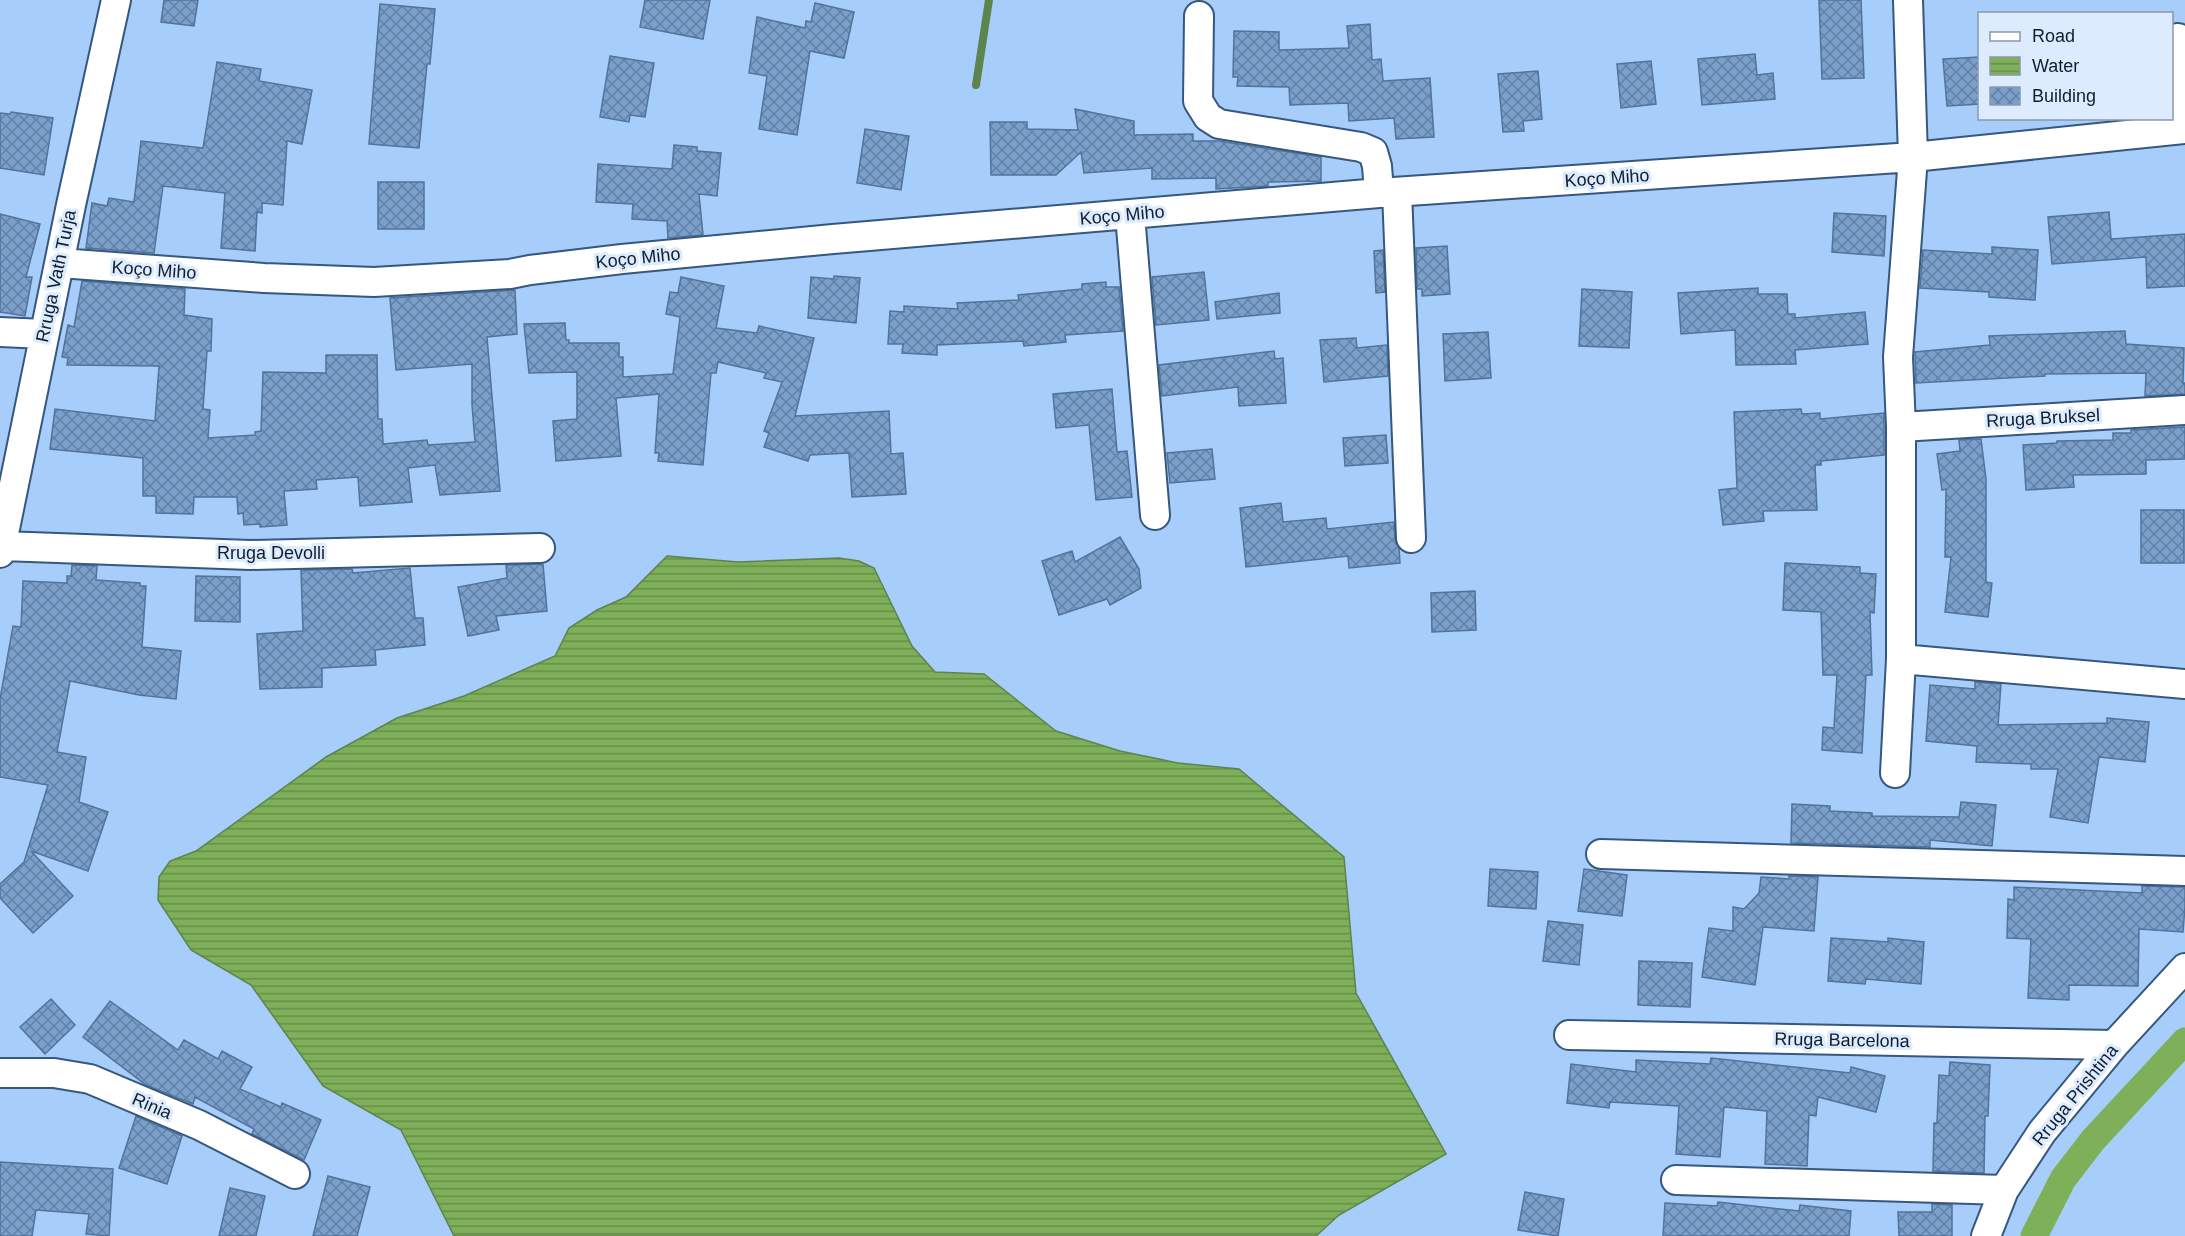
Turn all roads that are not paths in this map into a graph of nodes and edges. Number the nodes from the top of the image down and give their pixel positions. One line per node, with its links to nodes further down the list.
1 (116, 0): 10 (street, Rruga Vath Turja)
2 (1908, 0): 7 (street)
3 (1199, 16): 8 (street)
4 (2178, 38): 5 (street)
5 (2185, 118)
6 (2185, 129): 7 (street, Koço Miho)
7 (1913, 157): 8 (street, Koço Miho); 14 (street)
8 (1388, 193): 9 (street, Koço Miho); 16 (street)
9 (1130, 215): 10 (street, Koço Miho); 15 (street)
10 (60, 262): 12 (street, Rruga Vath Turja)
11 (0, 332): 12 (street)
12 (44, 334): 18 (street, Rruga Vath Turja)
13 (2185, 410): 14 (street, Rruga Bruksel)
14 (1901, 427): 19 (street)
15 (1155, 515)
16 (1411, 538)
17 (540, 548): 18 (street, Rruga Devolli)
18 (1, 549)
19 (1901, 659): 20 (street); 21 (street)
20 (2185, 684)
21 (1895, 773)
22 (1601, 854): 23 (street)
23 (2185, 871)
24 (2185, 968): 26 (street, Rruga Prishtina)
25 (1569, 1035): 26 (street, Rruga Barcelona)
26 (2115, 1045): 30 (street, Rruga Prishtina)
27 (0, 1073): 28 (street, Rinia)
28 (295, 1174)
29 (1677, 1180): 30 (street)
30 (2004, 1190): 31 (street, Rruga Prishtina)
31 (1986, 1236)

